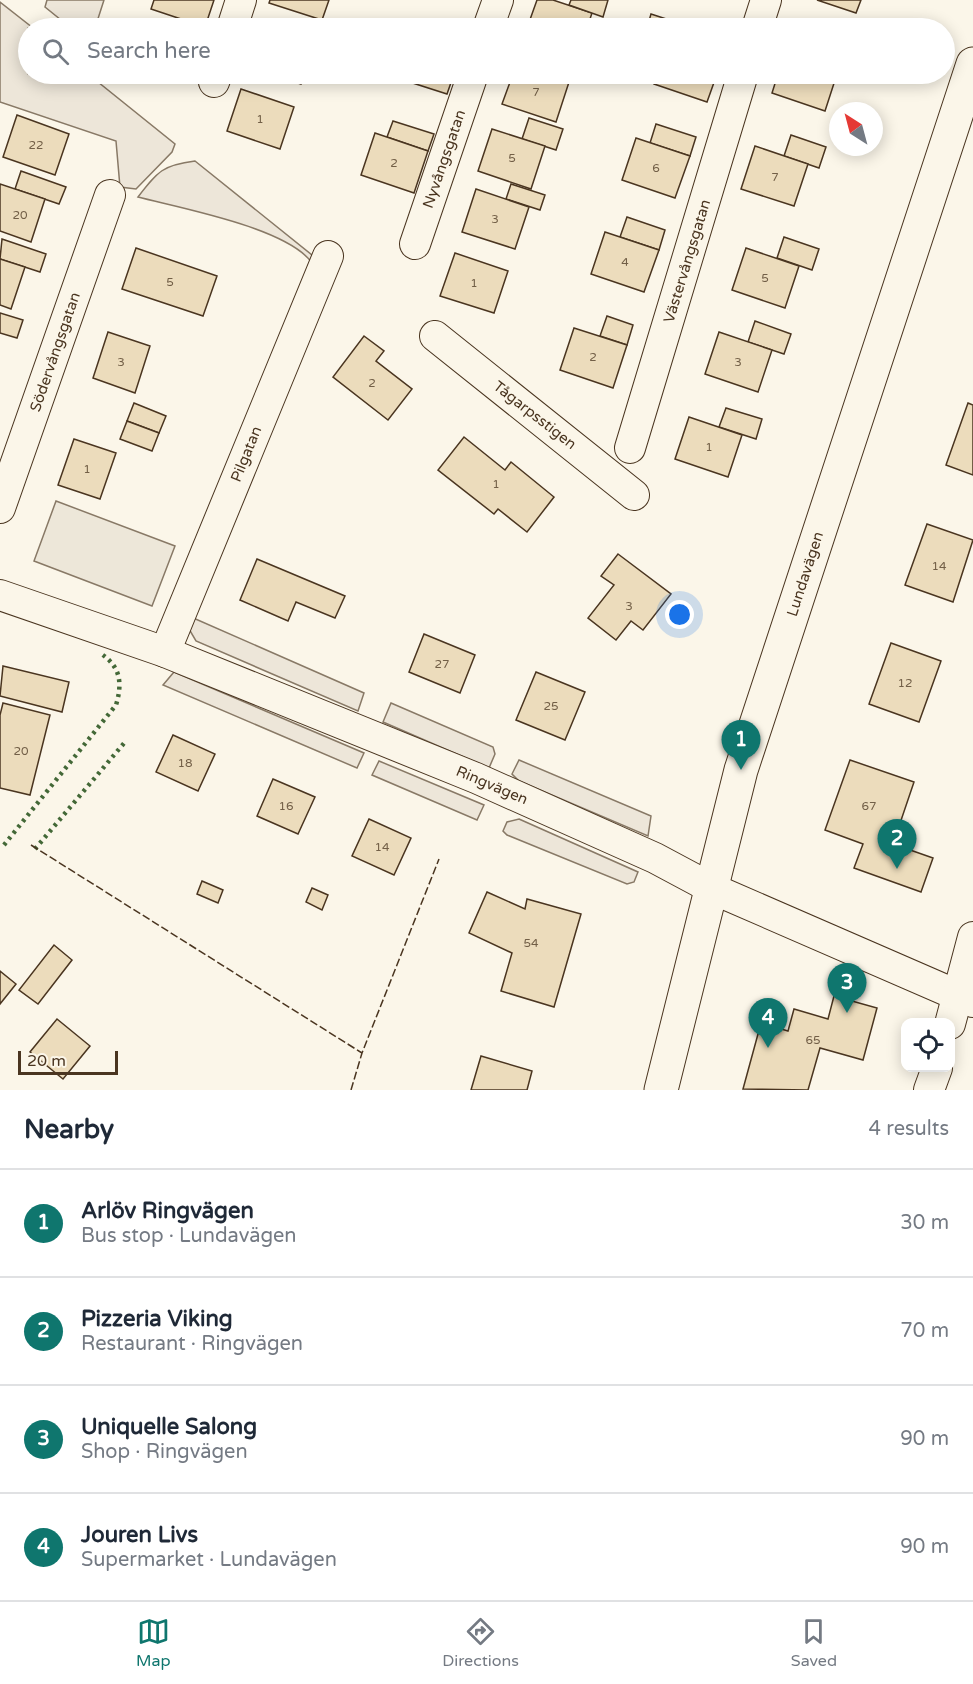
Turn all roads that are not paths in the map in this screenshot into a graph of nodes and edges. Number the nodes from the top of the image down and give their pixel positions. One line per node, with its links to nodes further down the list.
1 (241, 0): 4 (street)
2 (498, 0): 5 (street)
3 (766, 0): 6 (street)
4 (235, 18)
5 (492, 18)
6 (760, 18)
7 (973, 64): 19 (main road, Lundavägen)
8 (470, 84): 11 (street, Nyvångsgatan)
9 (740, 84): 14 (street, Västervångsgatan)
10 (110, 195): 16 (street, Södervångsgatan)
11 (415, 244)
12 (328, 256): 18 (street, Pilgatan)
13 (435, 336): 15 (street, Tågarpsstigen)
14 (630, 448)
15 (634, 495)
16 (0, 508)
17 (0, 595): 18 (street, Ringvägen)
18 (165, 652): 19 (street, Ringvägen)
19 (713, 890): 21 (street, Ringvägen); 24 (main road, Lundavägen)
20 (973, 938): 21 (street)
21 (966, 999): 22 (street)
22 (955, 1018)
23 (936, 1072): 25 (street)
24 (661, 1090)
25 (929, 1090)

